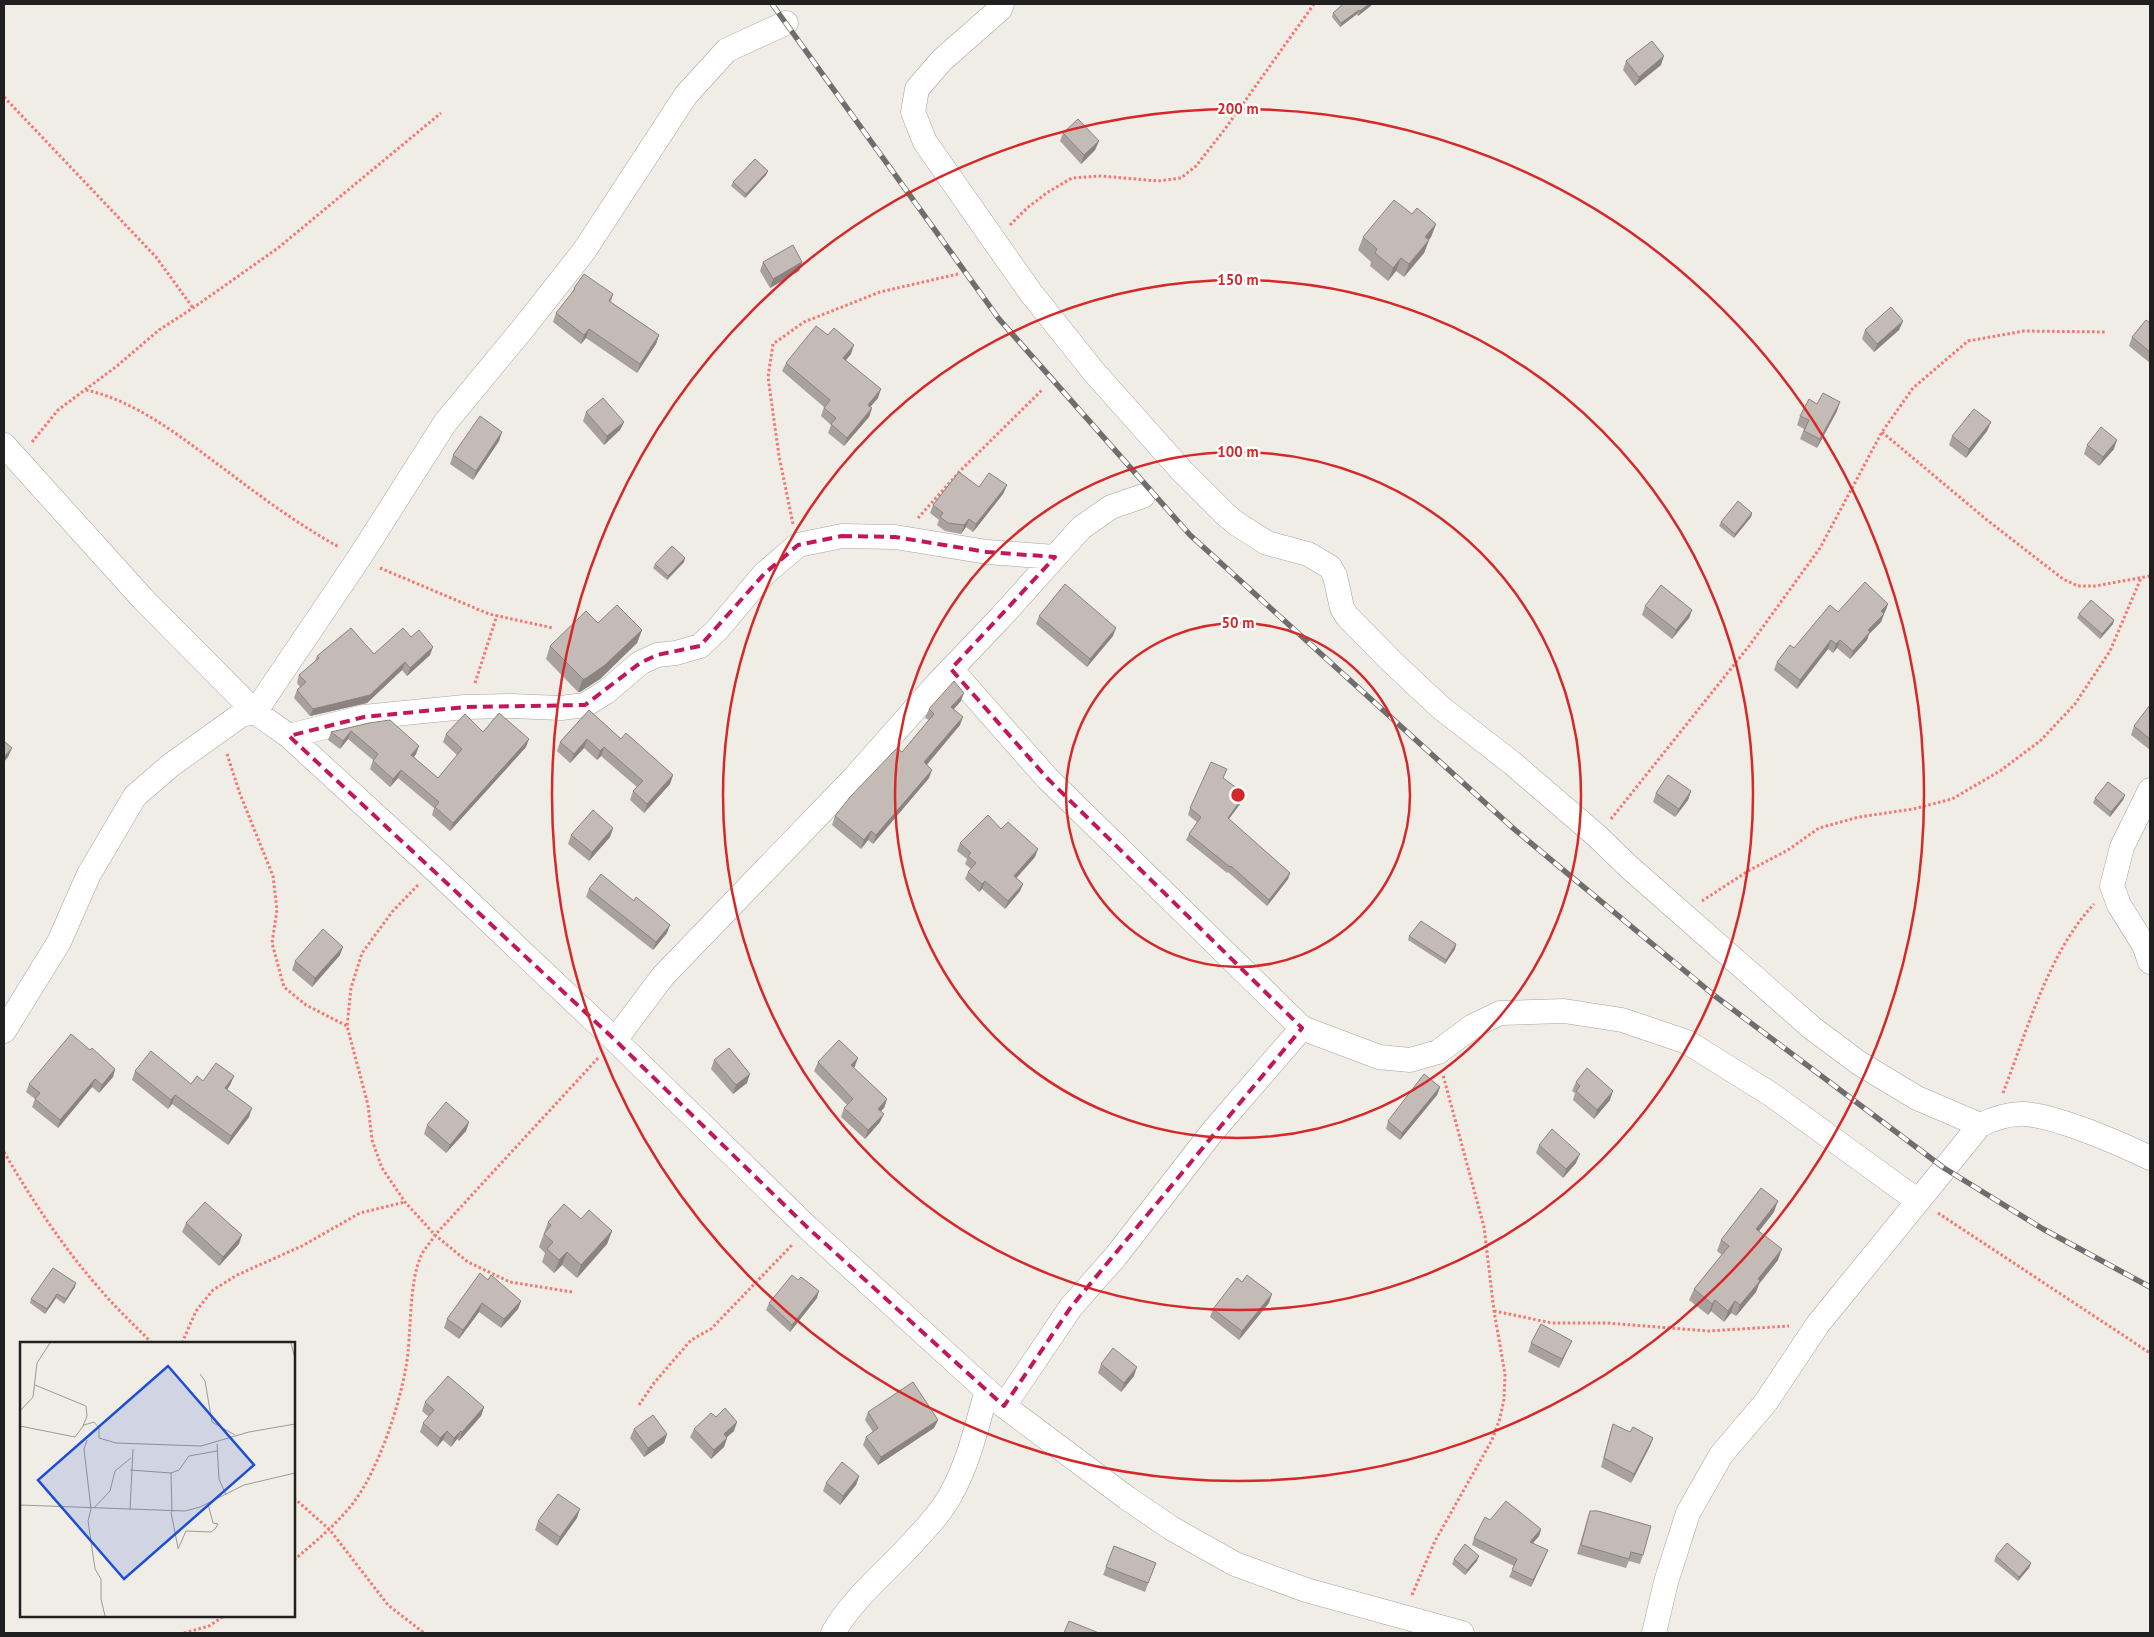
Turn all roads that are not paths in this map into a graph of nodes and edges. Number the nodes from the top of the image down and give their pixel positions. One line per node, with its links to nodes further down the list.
1 (1002, 4): 14 (street)
2 (786, 23): 7 (street)
3 (4, 445): 7 (street)
4 (1143, 496): 5 (street)
5 (1055, 557): 6 (street); 8 (street)
6 (951, 669): 11 (street); 13 (street)
7 (255, 712): 8 (street); 12 (street)
8 (289, 736): 13 (street)
9 (2150, 790): 10 (street)
10 (2150, 962)
11 (1302, 1028): 16 (street); 18 (street)
12 (4, 1031)
13 (615, 1040): 17 (street)
14 (1987, 1122): 15 (street); 16 (street)
15 (2150, 1158)
16 (1918, 1201): 22 (street)
17 (987, 1390): 18 (street); 20 (street)
18 (1004, 1406): 19 (street)
19 (1399, 1625): 21 (street)
20 (833, 1633)
21 (1462, 1633)
22 (1654, 1633)

